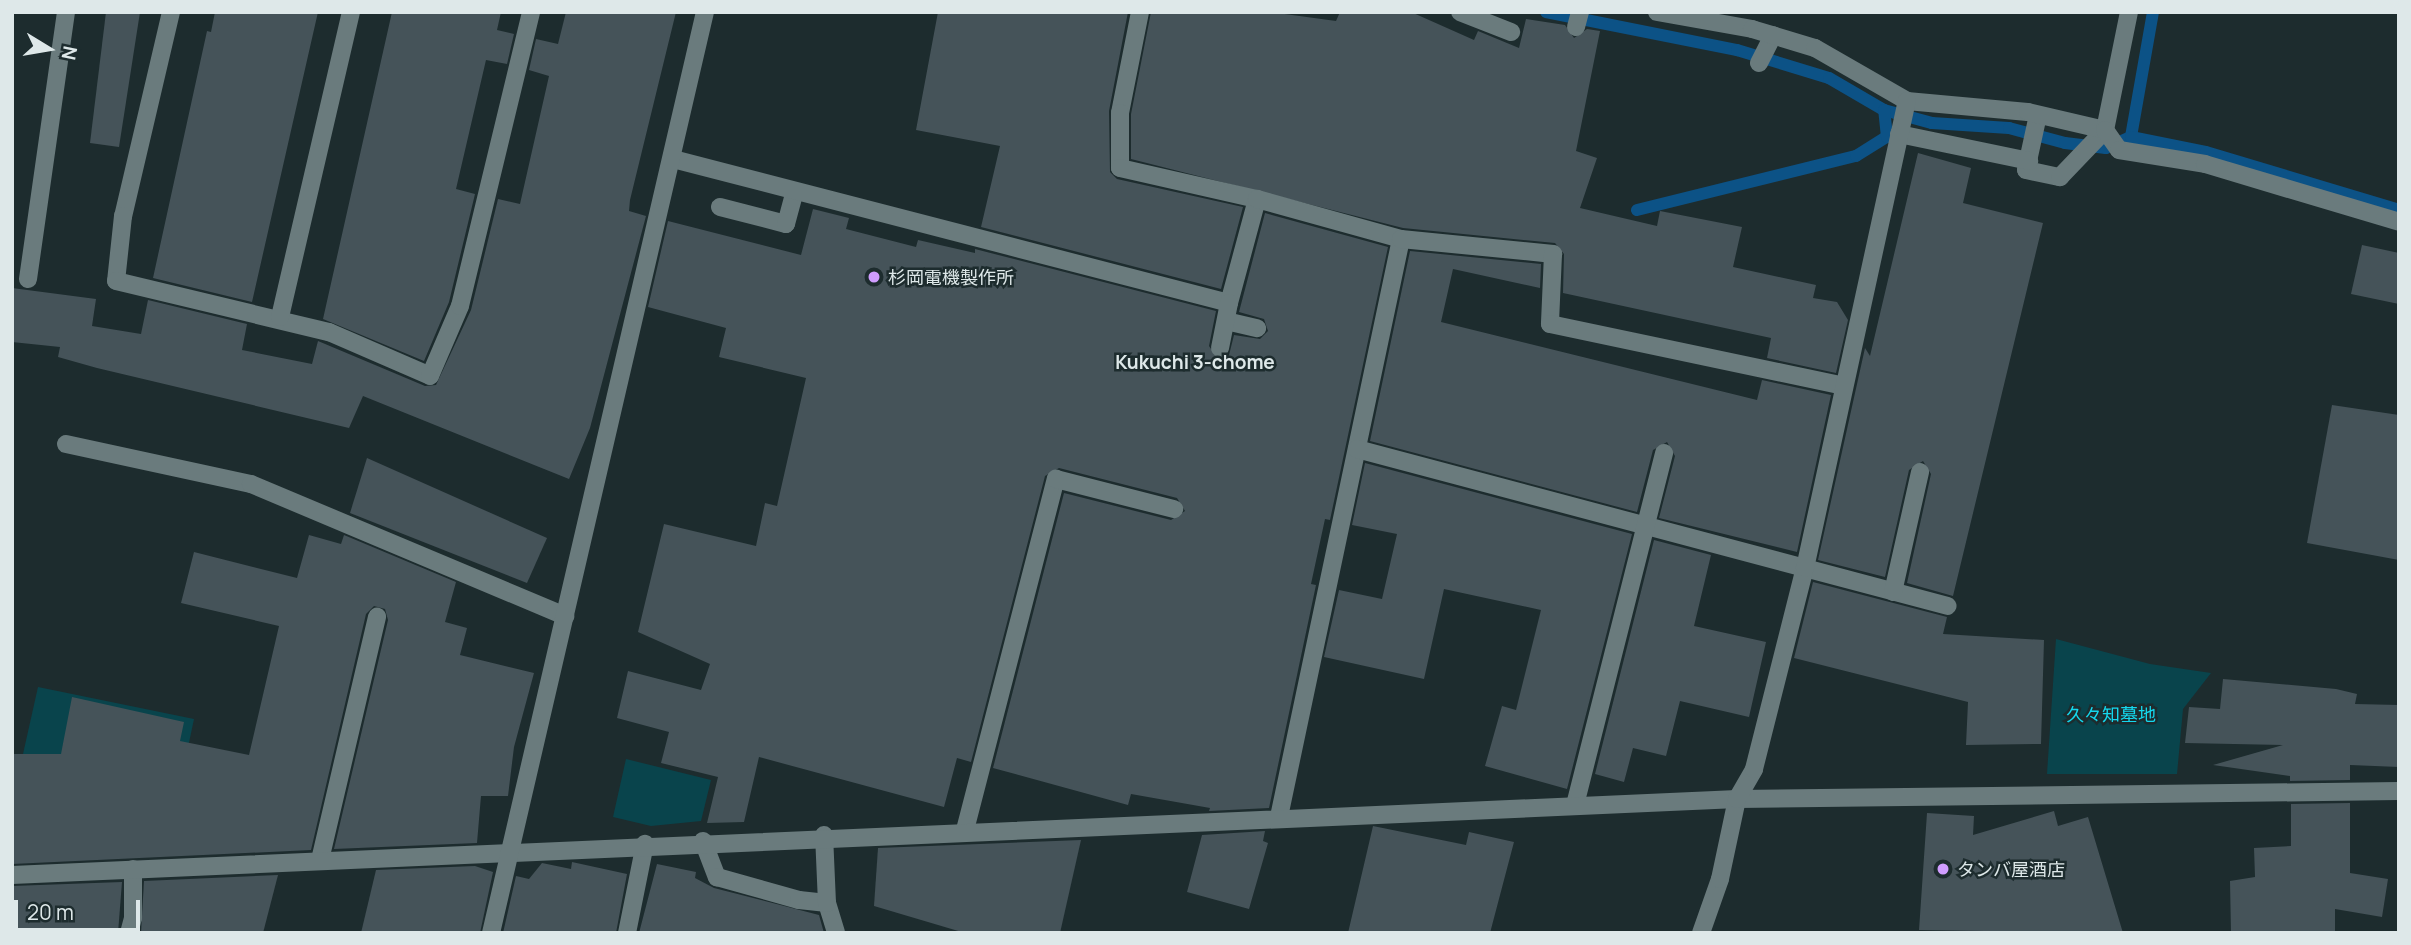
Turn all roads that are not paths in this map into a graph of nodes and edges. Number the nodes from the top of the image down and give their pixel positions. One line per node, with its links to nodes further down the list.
1 (66, 12): 22 (street)
2 (171, 12): 24 (street)
3 (351, 12): 24 (street)
4 (531, 12): 24 (street)
5 (705, 12): 16 (street)
6 (1140, 12): 18 (street)
7 (1460, 12): 10 (street)
8 (1657, 12): 11 (street)
9 (2129, 12): 14 (street)
10 (1511, 32)
11 (1907, 101): 12 (street); 13 (street)
12 (2038, 115): 14 (street); 15 (street)
13 (1900, 129): 15 (street); 27 (street)
14 (2105, 130): 15 (street); 20 (street)
15 (2030, 154)
16 (673, 159): 17 (street); 37 (street)
17 (795, 191): 19 (street); 23 (street)
18 (1258, 199): 21 (street); 23 (street)
19 (720, 206)
20 (2399, 222)
21 (1401, 239): 27 (street); 29 (street)
22 (28, 279)
23 (1228, 312): 25 (street); 26 (street)
24 (280, 317)
25 (1257, 328)
26 (1220, 348)
27 (1843, 386): 34 (street)
28 (66, 444): 37 (street)
29 (1357, 449): 33 (street); 42 (street)
30 (1664, 453): 33 (street)
31 (1920, 471): 35 (street)
32 (1174, 509): 43 (street)
33 (1644, 524): 34 (street); 41 (street)
34 (1805, 568): 35 (street); 40 (street)
35 (1893, 592): 36 (street)
36 (1948, 606)
37 (565, 616): 47 (street)
38 (377, 617): 48 (street)
39 (2399, 791): 40 (street)
40 (1737, 799): 41 (street); 56 (street)
41 (1575, 805): 42 (street)
42 (1279, 817): 43 (street)
43 (965, 830): 44 (street)
44 (824, 835): 45 (street); 51 (street)
45 (703, 841): 46 (street); 51 (street)
46 (645, 844): 47 (street); 54 (street)
47 (510, 851): 48 (street); 53 (street)
48 (320, 860): 49 (street)
49 (133, 869): 50 (street); 52 (street)
50 (12, 875)
51 (827, 903): 55 (street)
52 (131, 925)
53 (491, 933)
54 (627, 933)
55 (836, 933)
56 (1701, 933)

